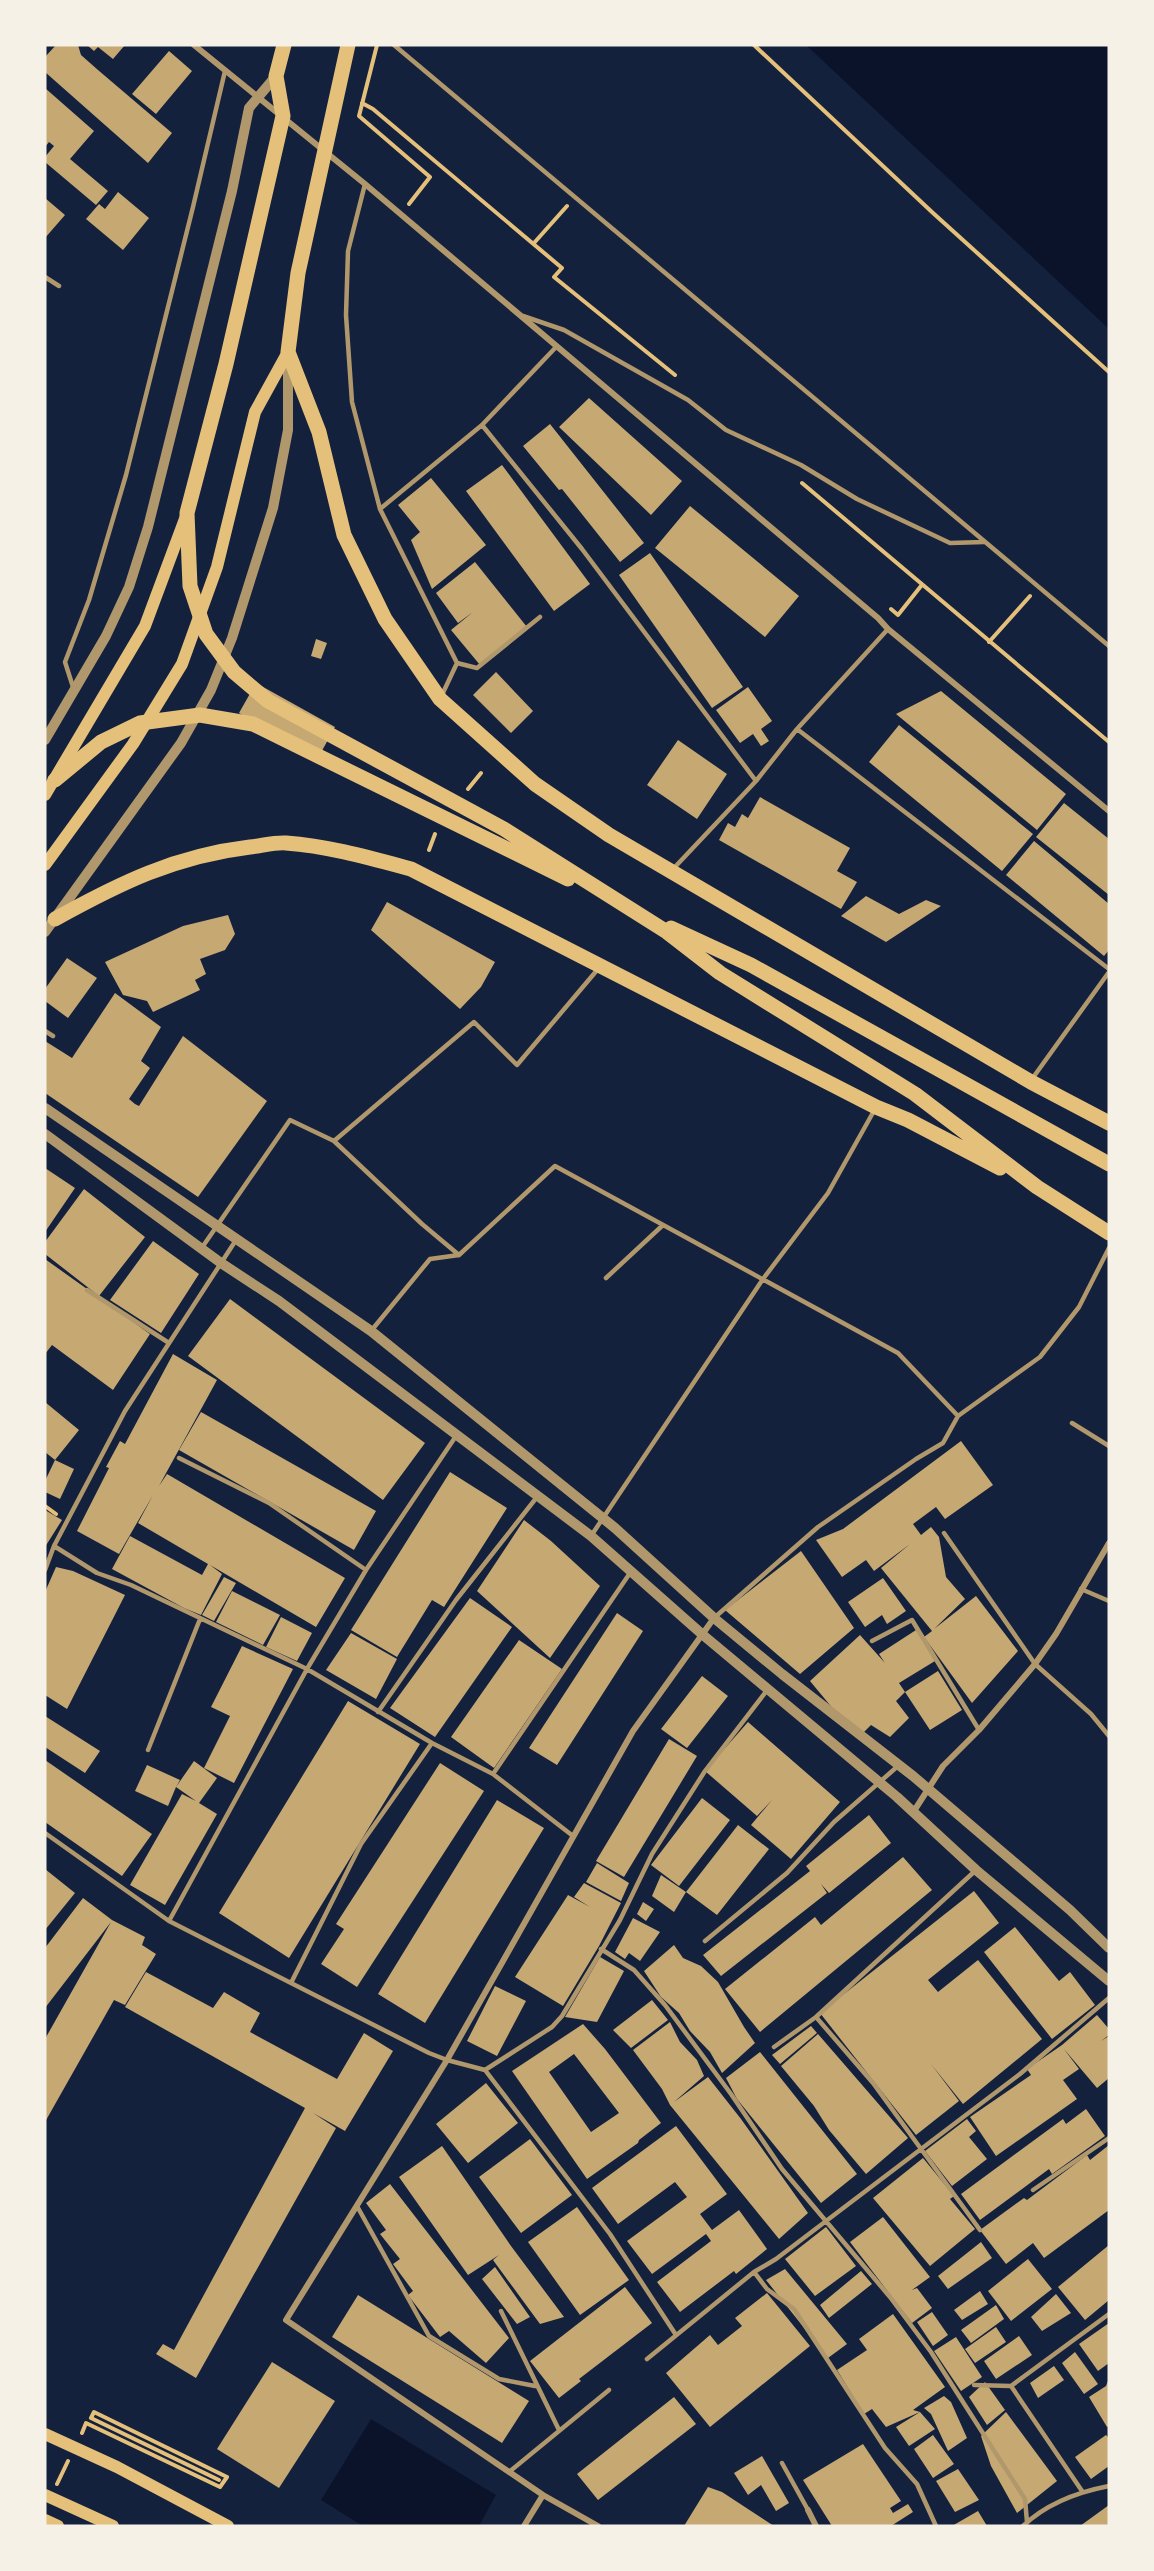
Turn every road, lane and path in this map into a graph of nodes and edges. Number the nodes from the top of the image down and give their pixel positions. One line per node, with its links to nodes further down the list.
1 (194, 45): 7 (street)
2 (284, 45): 8 (main road)
3 (348, 45): 18 (main road)
4 (377, 45): 9 (path)
5 (394, 45): 11 (lane)
6 (754, 45): 19 (path)
7 (225, 71): 10 (street); 34 (lane)
8 (276, 76): 24 (main road); 34 (street)
9 (362, 103): 12 (path); 13 (path)
10 (365, 184): 12 (street); 23 (lane)
11 (575, 196): 13 (path); 25 (lane)
12 (400, 215): 16 (street)
13 (534, 243): 20 (path)
14 (45, 277): 15 (lane)
15 (58, 286)
16 (521, 315): 17 (street); 25 (lane)
17 (557, 346): 21 (lane); 29 (street)
18 (288, 352): 35 (main road); 43 (main road); 45 (street)
19 (1109, 372)
20 (678, 377)
21 (482, 425): 23 (lane); 40 (lane)
22 (800, 482): 26 (path)
23 (380, 509): 33 (lane)
24 (187, 513): 39 (main road); 58 (main road)
25 (984, 542): 27 (lane)
26 (921, 586): 29 (path); 31 (path)
27 (1038, 586): 31 (path); 32 (lane)
28 (540, 617): 33 (lane)
29 (879, 618): 30 (street)
30 (888, 629): 36 (lane); 42 (street)
31 (989, 642): 38 (path)
32 (1109, 646)
33 (458, 663): 35 (lane)
34 (75, 693): 37 (street)
35 (440, 699): 44 (main road)
36 (797, 729): 40 (lane); 48 (lane)
37 (45, 740)
38 (1109, 742)
39 (55, 780): 41 (main road); 57 (main road)
40 (756, 781): 44 (lane)
41 (45, 795)
42 (1109, 811)
43 (45, 865)
44 (672, 870): 51 (main road)
45 (55, 919): 46 (street); 47 (main road)
46 (45, 932)
47 (600, 966): 52 (main road); 56 (lane)
48 (1109, 971): 51 (lane)
49 (45, 1031): 50 (lane)
50 (53, 1036)
51 (1030, 1082): 54 (main road)
52 (876, 1107): 58 (main road); 68 (lane)
53 (45, 1108): 60 (street)
54 (1109, 1123)
55 (45, 1134): 64 (street)
56 (334, 1141): 60 (lane); 65 (lane)
57 (1109, 1164)
58 (1037, 1187): 61 (main road)
59 (663, 1225): 65 (lane); 67 (lane); 68 (lane)
60 (216, 1227): 62 (street); 64 (lane)
61 (1109, 1233)
62 (236, 1240): 66 (lane); 70 (street)
63 (1109, 1248): 72 (lane)
64 (201, 1249): 66 (street)
65 (459, 1255): 70 (lane)
66 (221, 1263): 71 (lane); 74 (street)
67 (606, 1278)
68 (763, 1279): 72 (lane); 78 (lane)
69 (87, 1290): 71 (lane)
70 (371, 1331): 78 (street)
71 (169, 1343): 82 (lane)
72 (958, 1416): 88 (lane)
73 (1072, 1423): 75 (lane)
74 (457, 1434): 77 (street); 84 (lane)
75 (1109, 1446)
76 (179, 1458): 84 (lane)
77 (538, 1495): 80 (street); 95 (lane)
78 (603, 1518): 80 (lane); 88 (street)
79 (944, 1533): 92 (lane)
80 (591, 1536): 85 (street)
81 (1109, 1544): 86 (street)
82 (54, 1546): 83 (lane); 89 (lane)
83 (45, 1570)
84 (366, 1570): 93 (lane)
85 (631, 1571): 90 (street); 101 (lane)
86 (1081, 1589): 87 (lane); 92 (street)
87 (1109, 1601)
88 (714, 1618): 90 (street); 100 (street)
89 (200, 1619): 93 (lane); 99 (lane)
90 (703, 1635): 94 (street); 106 (street)
91 (872, 1641): 96 (lane)
92 (1035, 1664): 96 (street); 97 (lane)
93 (307, 1669): 95 (lane); 108 (lane)
94 (768, 1689): 102 (street); 111 (lane)
95 (378, 1712): 98 (lane)
96 (979, 1730): 103 (street)
97 (1109, 1736)
98 (432, 1743): 101 (lane); 113 (lane)
99 (148, 1750)
100 (900, 1765): 102 (lane); 103 (street)
101 (493, 1774): 106 (lane)
102 (881, 1783): 104 (street); 109 (lane)
103 (928, 1790): 104 (street); 110 (street)
104 (914, 1811): 107 (street)
105 (45, 1833): 108 (lane)
106 (573, 1836): 117 (street)
107 (976, 1870): 112 (street); 115 (lane)
108 (169, 1921): 113 (lane)
109 (705, 1941)
110 (1109, 1948)
111 (601, 1949): 118 (lane); 123 (lane)
112 (1109, 1981)
113 (291, 1983): 117 (lane)
114 (1109, 1998): 120 (lane)
115 (816, 2017): 116 (lane); 120 (lane)
116 (774, 2047)
117 (447, 2060): 118 (lane); 122 (street)
118 (485, 2070): 128 (lane)
119 (1109, 2138): 121 (lane)
120 (920, 2148): 123 (lane); 124 (lane)
121 (1033, 2190)
122 (357, 2206): 131 (lane); 139 (street)
123 (825, 2220): 125 (lane); 147 (lane)
124 (980, 2230)
125 (753, 2273): 128 (lane); 154 (lane)
126 (501, 2311): 131 (lane)
127 (1109, 2314): 132 (lane)
128 (676, 2335): 129 (lane)
129 (647, 2359)
130 (974, 2385): 132 (lane)
131 (535, 2386): 134 (lane)
132 (1011, 2386): 143 (lane)
133 (609, 2390): 134 (lane)
134 (559, 2430): 139 (lane)
135 (45, 2434): 150 (main road)
136 (81, 2434): 140 (path)
137 (71, 2455): 142 (path)
138 (782, 2463): 145 (lane)
139 (509, 2472): 144 (street)
140 (219, 2480)
141 (1109, 2486): 143 (lane)
142 (50, 2491): 149 (main road)
143 (1082, 2491): 147 (lane)
144 (543, 2495): 151 (street); 152 (street)
145 (808, 2511): 153 (street)
146 (45, 2520): 148 (main road)
147 (1027, 2522): 155 (lane)
148 (58, 2526)
149 (113, 2526)
150 (228, 2526)
151 (524, 2526)
152 (598, 2526)
153 (816, 2526)
154 (936, 2526)
155 (1023, 2526)

